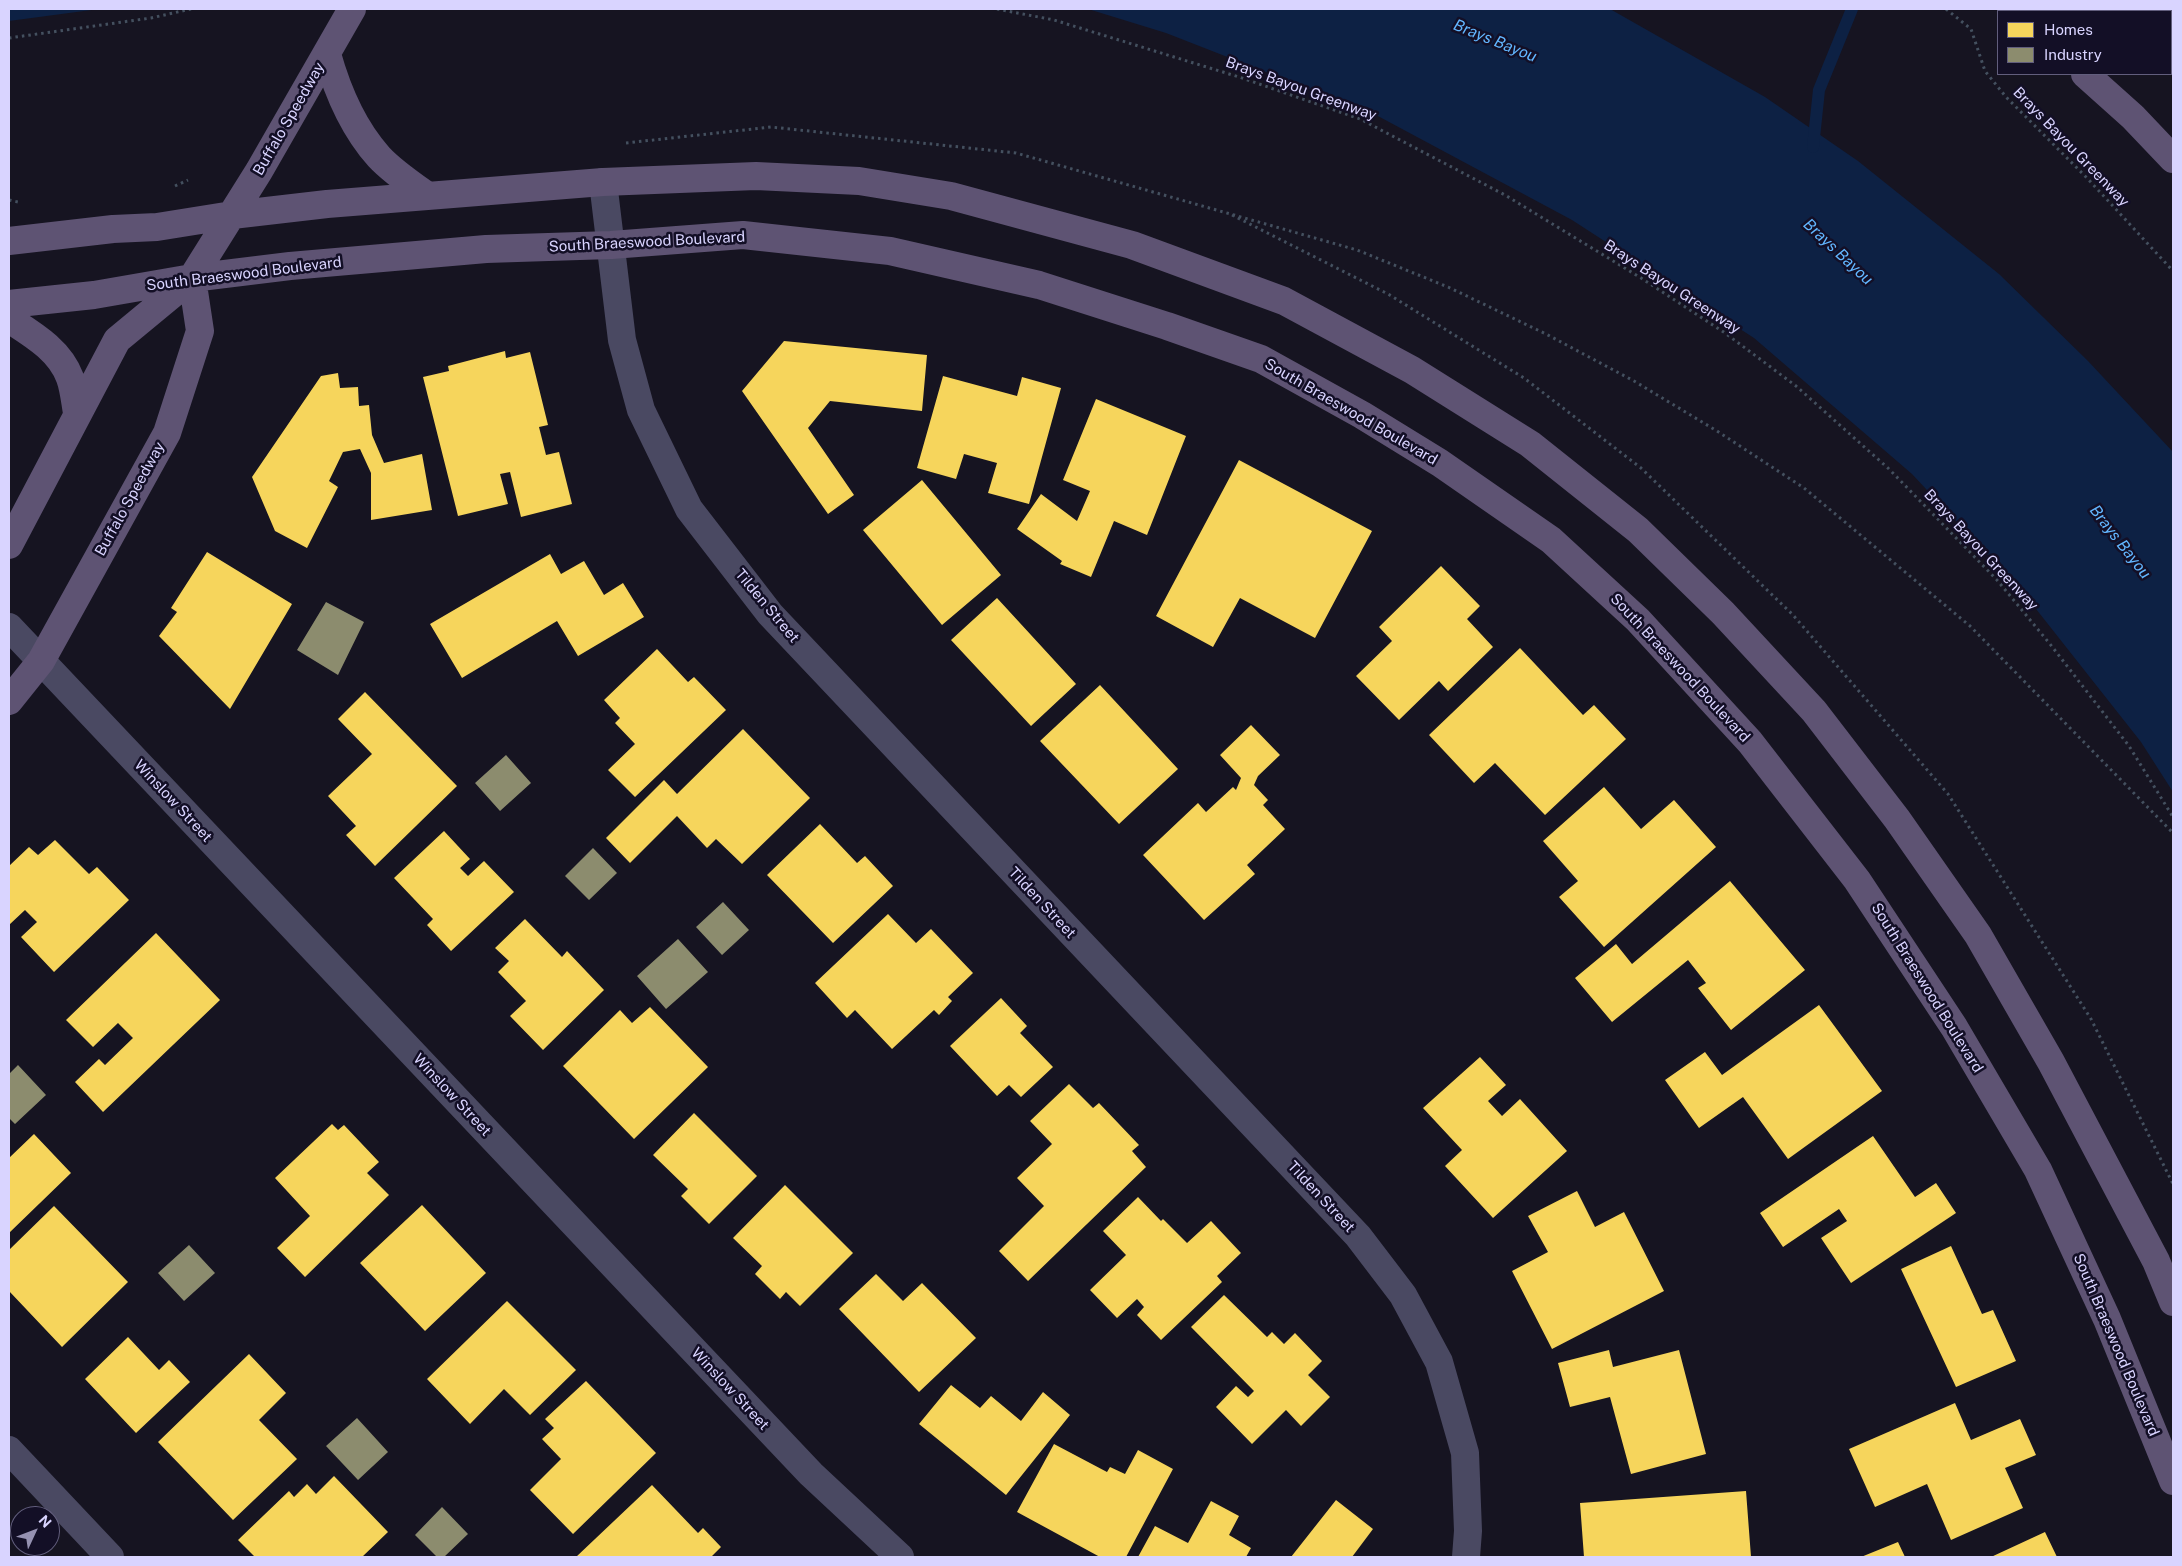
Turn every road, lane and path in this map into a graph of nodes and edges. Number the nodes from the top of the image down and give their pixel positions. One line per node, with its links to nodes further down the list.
1 (191, 9): 5 (path)
2 (352, 9): 6 (main road, Buffalo Speedway)
3 (997, 9): 23 (path, Brays Bayou Greenway)
4 (1946, 9): 14 (path, Brays Bayou Greenway)
5 (9, 38)
6 (329, 50): 10 (main road); 11 (main road, Buffalo Speedway)
7 (2087, 75): 8 (main road)
8 (2173, 159)
9 (603, 182): 10 (main road); 13 (street, Tilden Street); 24 (main road)
10 (428, 196): 11 (main road)
11 (232, 215): 12 (main road); 15 (main road, Buffalo Speedway)
12 (9, 241)
13 (611, 245): 15 (main road, South Braeswood Boulevard); 26 (main road, South Braeswood Boulevard); 29 (street, Tilden Street)
14 (2173, 271)
15 (192, 278): 16 (main road, South Braeswood Boulevard); 18 (main road, Buffalo Speedway); 21 (main road, Buffalo Speedway)
16 (9, 304)
17 (9, 319): 18 (main road)
18 (77, 413): 19 (main road, Buffalo Speedway)
19 (9, 545)
20 (9, 627): 21 (street, Winslow Street)
21 (41, 661): 22 (main road, Buffalo Speedway); 28 (street, Winslow Street)
22 (9, 701)
23 (2173, 817)
24 (2173, 1302)
25 (9, 1450): 27 (street)
26 (2173, 1481)
27 (110, 1557)
28 (900, 1557)
29 (1466, 1557)

